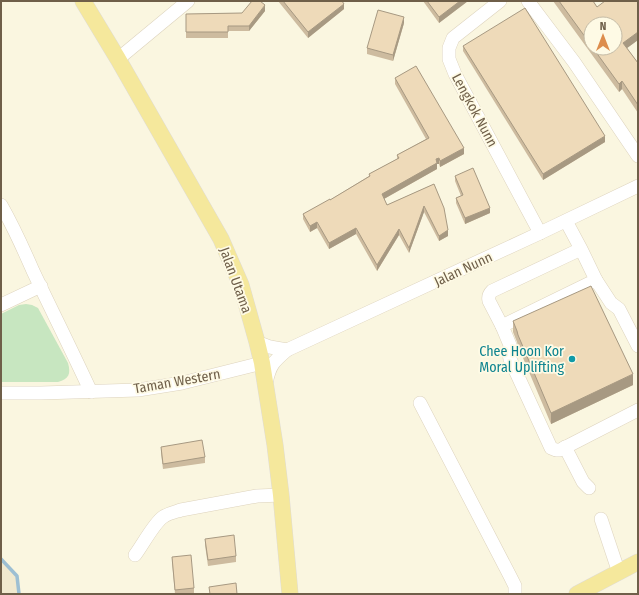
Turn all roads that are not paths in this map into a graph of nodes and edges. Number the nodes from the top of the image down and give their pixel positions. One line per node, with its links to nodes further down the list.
1 (83, 1): 5 (main road, Jalan Utama)
2 (188, 1): 5 (street)
3 (500, 1): 10 (street, Lengkok Nunn)
4 (528, 1): 6 (street)
5 (118, 59): 16 (main road, Jalan Utama)
6 (638, 156)
7 (638, 186): 9 (street, Jalan Nunn)
8 (1, 205): 13 (street)
9 (566, 221): 10 (street, Jalan Nunn); 11 (street)
10 (540, 233): 18 (street, Jalan Nunn)
11 (581, 249): 12 (street); 15 (street)
12 (596, 280): 15 (street); 17 (street)
13 (41, 286): 14 (street); 21 (street)
14 (1, 305)
15 (502, 326): 25 (street)
16 (257, 342): 18 (street); 19 (main road, Jalan Utama)
17 (638, 346)
18 (287, 350): 20 (street, Jalan Nunn)
19 (262, 364): 20 (main road, Jalan Utama); 21 (street, Taman Western)
20 (265, 385): 27 (main road, Jalan Utama)
21 (91, 392): 22 (street, Taman Western)
22 (1, 393)
23 (420, 403): 32 (street)
24 (638, 410): 25 (street)
25 (565, 447): 26 (street)
26 (589, 488)
27 (281, 495): 29 (street); 33 (main road, Jalan Utama)
28 (601, 519): 31 (street)
29 (135, 555)
30 (638, 562): 31 (main road)
31 (619, 573): 34 (main road)
32 (518, 591)
33 (290, 594)
34 (577, 594)

